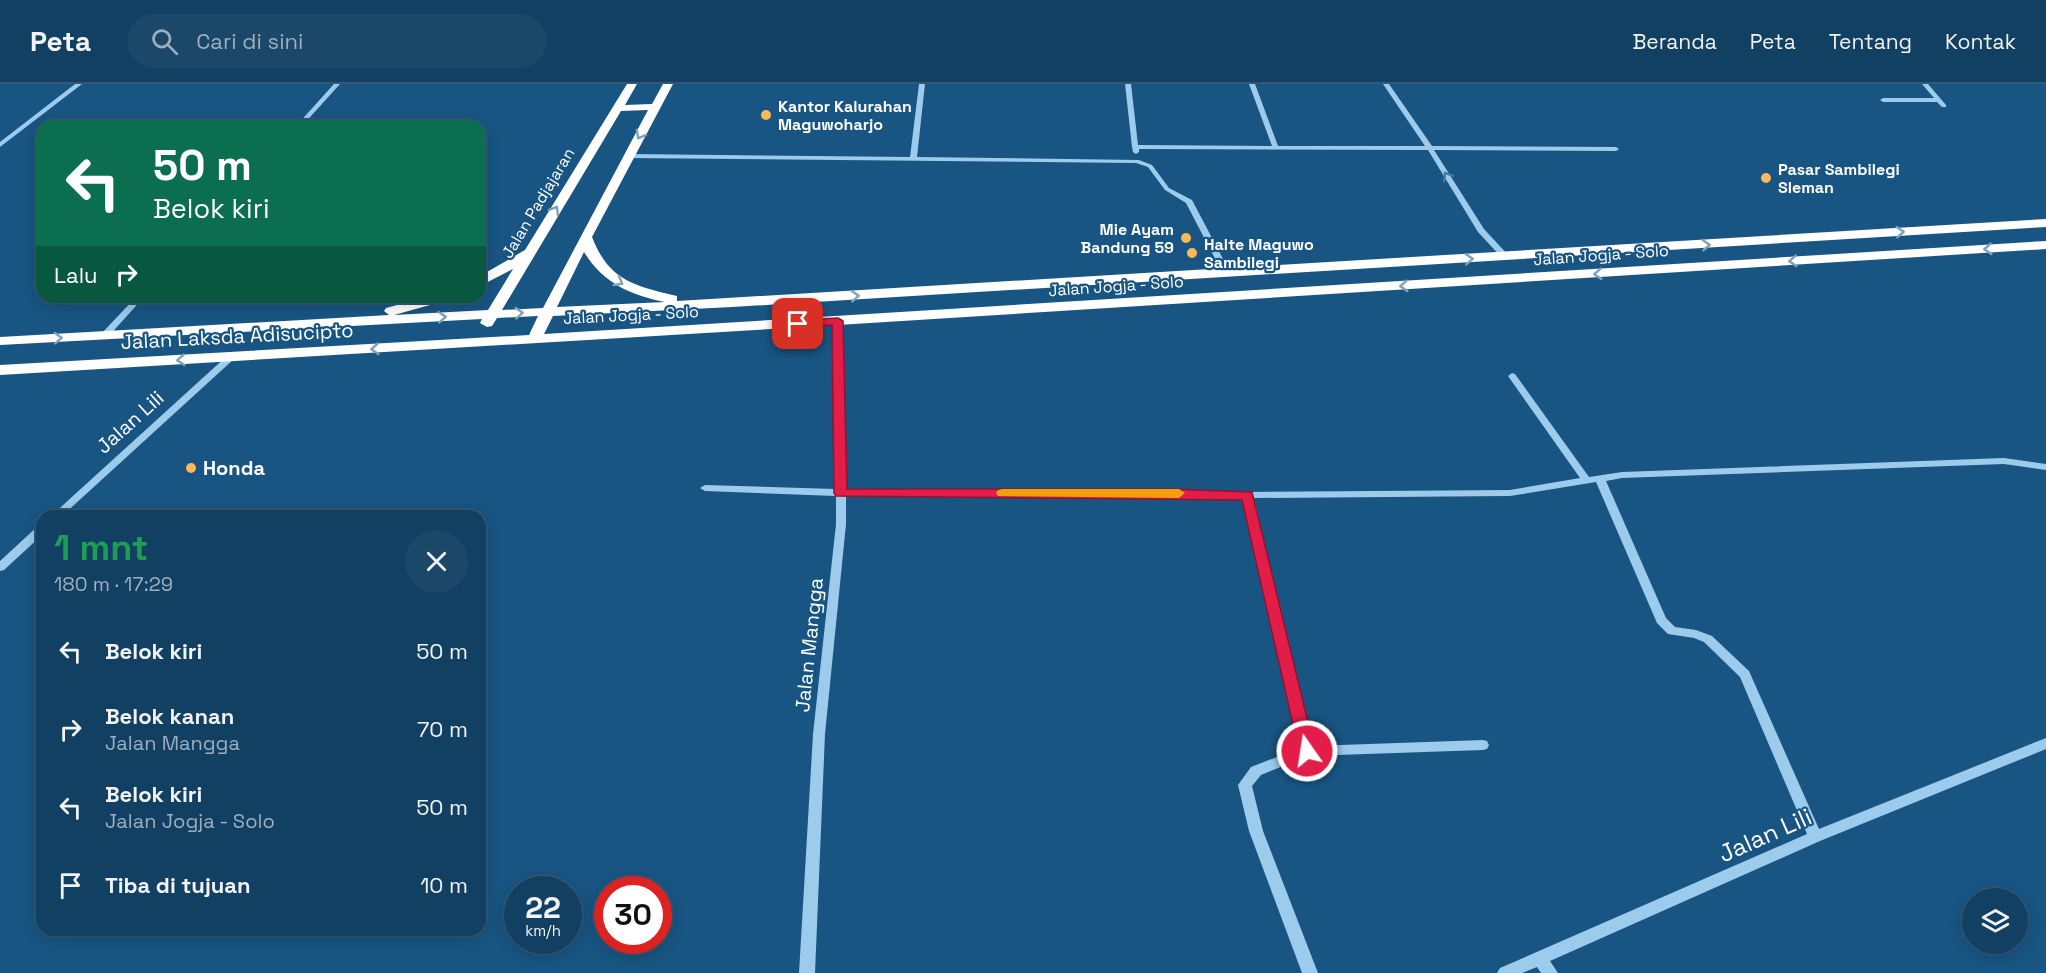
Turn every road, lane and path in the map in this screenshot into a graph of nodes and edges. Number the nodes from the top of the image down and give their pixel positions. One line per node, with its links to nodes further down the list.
1 (78, 84): 14 (street)
2 (337, 84): 13 (street)
3 (668, 84): 11 (highway)
4 (922, 84): 20 (street)
5 (1128, 84): 16 (street)
6 (1252, 84): 15 (street)
7 (1386, 84): 17 (street)
8 (1925, 84): 10 (street)
9 (631, 85): 12 (highway, Jalan Padjajaran)
10 (1883, 100)
11 (655, 107): 12 (highway); 19 (highway, one-way to 19)
12 (617, 108): 25 (highway, Jalan Padjajaran, one-way to 12)
13 (304, 120)
14 (0, 145)
15 (1275, 146): 16 (street); 17 (street)
16 (1135, 147): 21 (street)
17 (1429, 147): 18 (street); 26 (street, one-way to 17)
18 (1616, 149)
19 (629, 156): 20 (street); 23 (highway)
20 (913, 160): 21 (street)
21 (1137, 161): 27 (street)
22 (2046, 224): 26 (highway, Jalan Jogja - Solo, one-way to 22)
23 (586, 237): 31 (highway, one-way to 31); 32 (highway)
24 (2046, 245): 35 (highway, Jalan Jogja - Solo, one-way to 35)
25 (533, 246): 28 (highway); 33 (highway, Jalan Padjajaran)
26 (1506, 257): 27 (highway, Jalan Jogja - Solo, one-way to 26)
27 (1227, 274): 31 (highway, Jalan Jogja - Solo, one-way to 27)
28 (486, 279)
29 (134, 303): 36 (street)
30 (420, 303): 34 (highway)
31 (713, 304): 32 (highway, Jalan Jogja - Solo)
32 (547, 311): 33 (highway, Jalan Jogja - Solo, one-way to 32); 37 (highway)
33 (492, 314): 34 (highway, Jalan Laksda Adisucipto, one-way to 33); 39 (highway, Jalan Padjajaran)
34 (349, 321): 36 (highway, Jalan Laksda Adisucipto)
35 (838, 321): 37 (highway, Jalan Jogja - Solo); 47 (street, Jalan Mangga)
36 (104, 336): 38 (highway, Jalan Laksda Adisucipto, one-way to 36)
37 (534, 339): 39 (highway, Jalan Jogja - Solo)
38 (0, 341)
39 (476, 342): 40 (highway, Jalan Laksda Adisucipto, one-way to 40)
40 (231, 357): 41 (highway, Jalan Laksda Adisucipto, one-way to 41); 49 (street, Jalan Lili)
41 (0, 370)
42 (1512, 376): 45 (street)
43 (2046, 467): 44 (street)
44 (1600, 478): 45 (street); 55 (street)
45 (1587, 481): 48 (street)
46 (705, 488): 47 (street)
47 (841, 493): 48 (street); 57 (street, Jalan Mangga)
48 (1248, 495): 54 (street)
49 (63, 510)
50 (36, 534): 51 (street)
51 (0, 567)
52 (2046, 743): 55 (street, Jalan Lili)
53 (1482, 745): 54 (street)
54 (1307, 751): 58 (street)
55 (1815, 837): 56 (street, Jalan Lili)
56 (1540, 958): 59 (street, Jalan Lili); 60 (street)
57 (807, 973)
58 (1310, 973)
59 (1505, 973)
60 (1550, 973)

